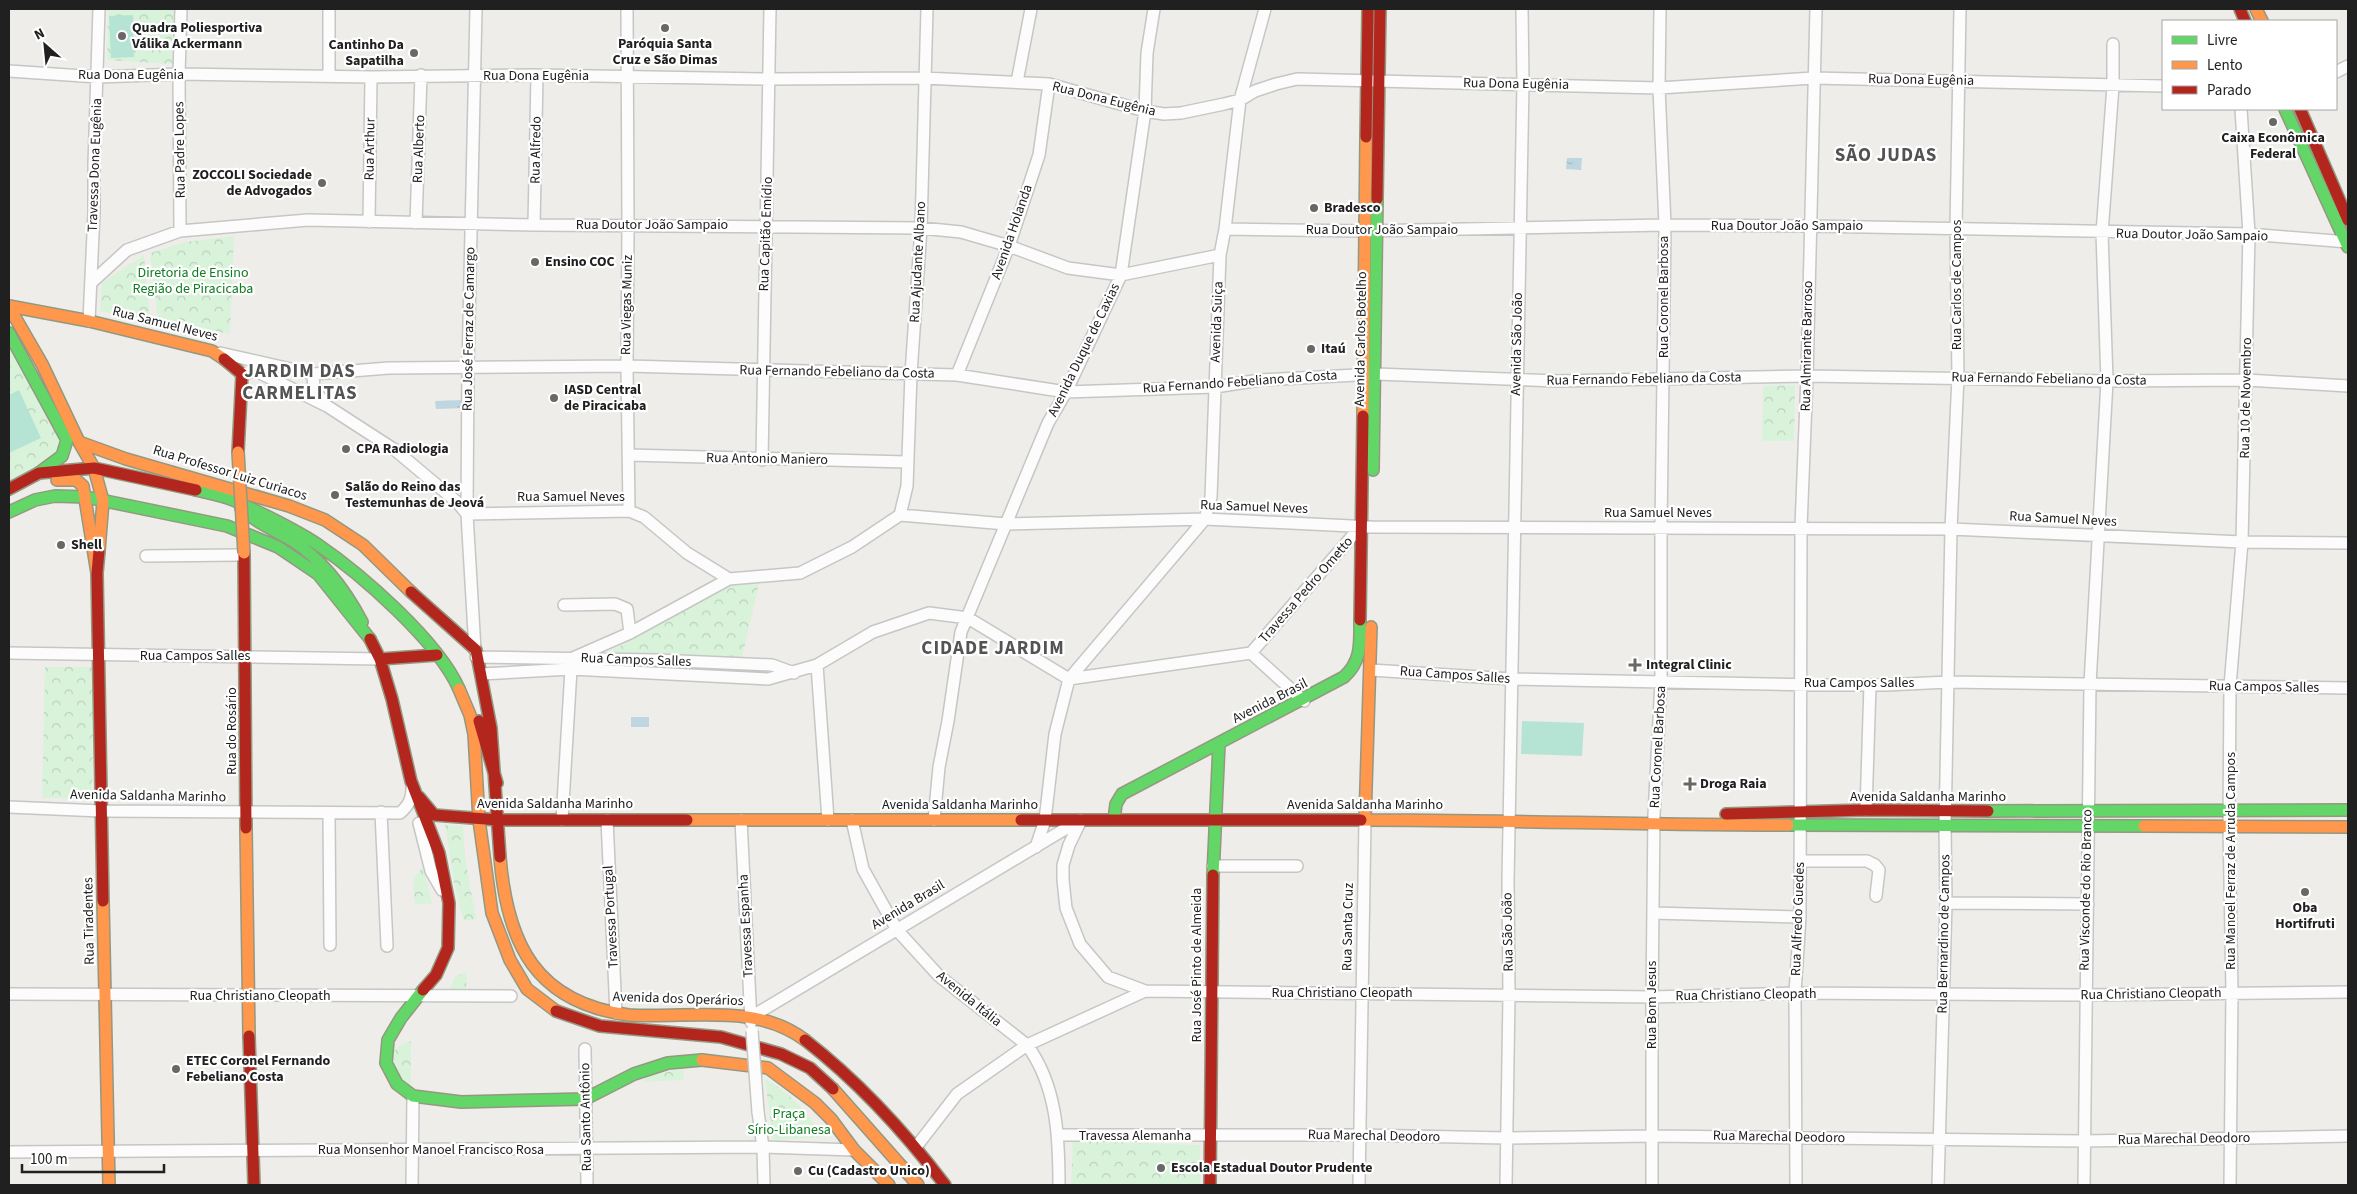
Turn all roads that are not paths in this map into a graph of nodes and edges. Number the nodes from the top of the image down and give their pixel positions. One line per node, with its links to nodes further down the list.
1 (100, 9): 24 (street, Travessa Dona Eugênia)
2 (181, 9): 19 (street, Rua Padre Lopes)
3 (329, 9): 20 (street)
4 (476, 9): 23 (street, Rua José Ferraz de Camargo)
5 (627, 9): 26 (street, Rua Viegas Muniz)
6 (770, 9): 29 (street, Rua Capitão Emídio)
7 (927, 9): 27 (street, Rua Ajudante Albano)
8 (1031, 9): 31 (street)
9 (1154, 9): 42 (street, Avenida Duque de Caxias)
10 (1265, 9): 38 (street, Avenida Suiça)
11 (1368, 9): 32 (main road, Avenida Carlos Botelho)
12 (1380, 9): 32 (main road, Avenida Carlos Botelho)
13 (1522, 9): 34 (street, Avenida São João)
14 (1660, 9): 37 (street, Rua Coronel Barbosa)
15 (1816, 9): 28 (street, Rua Almirante Barroso)
16 (1960, 9): 30 (street, Rua Carlos de Campos)
17 (2113, 44): 35 (street, Rua Visconde do Rio Branco)
18 (9, 71): 24 (street, Rua Dona Eugênia)
19 (179, 74): 20 (street, Rua Dona Eugênia); 24 (street, Rua Dona Eugênia); 57 (street, Rua Padre Lopes)
20 (329, 75): 25 (street, Rua Dona Eugênia)
21 (421, 75): 23 (street, Rua Dona Eugênia); 25 (street, Rua Dona Eugênia); 45 (street, Rua Alberto)
22 (537, 75): 23 (street, Rua Dona Eugênia); 26 (street, Rua Dona Eugênia); 47 (street, Rua Alfredo)
23 (475, 76): 46 (street, Rua José Ferraz de Camargo)
24 (98, 77): 65 (street, Travessa Dona Eugênia)
25 (371, 77): 44 (street, Rua Arthur)
26 (626, 77): 29 (street, Rua Dona Eugênia); 49 (street, Rua Viegas Muniz)
27 (925, 78): 29 (street, Rua Dona Eugênia); 31 (street, Rua Dona Eugênia); 52 (street, Rua Ajudante Albano)
28 (1813, 78): 30 (street, Rua Dona Eugênia); 37 (street, Rua Dona Eugênia); 51 (street, Rua Almirante Barroso)
29 (770, 79): 50 (street, Rua Capitão Emídio)
30 (1959, 81): 35 (street, Rua Dona Eugênia); 53 (street, Rua Carlos de Campos)
31 (1017, 82): 33 (street, Rua Dona Eugênia)
32 (1374, 83): 34 (street, Rua Dona Eugênia); 38 (street, Rua Dona Eugênia); 56 (main road, Avenida Carlos Botelho); 58 (main road, Avenida Carlos Botelho)
33 (1049, 84): 42 (street, Rua Dona Eugênia); 62 (street, Avenida Holanda)
34 (1523, 84): 37 (street, Rua Dona Eugênia); 55 (street, Avenida São João)
35 (2113, 86): 36 (street, Rua Dona Eugênia); 59 (street, Rua Visconde do Rio Branco)
36 (2162, 86)
37 (1658, 88): 48 (street, Rua Coronel Barbosa)
38 (1240, 100): 42 (street, Rua Dona Eugênia); 54 (street, Avenida Suiça)
39 (2240, 110): 60 (street, Rua 10 de Novembro)
40 (2284, 110): 61 (main road)
41 (2300, 110): 43 (main road)
42 (1145, 111): 64 (street, Avenida Duque de Caxias)
43 (2348, 220)
44 (369, 222): 45 (street, Rua Doutor João Sampaio); 57 (street, Rua Doutor João Sampaio)
45 (416, 223): 46 (street, Rua Doutor João Sampaio)
46 (471, 224): 47 (street, Rua Doutor João Sampaio); 70 (street, Rua José Ferraz de Camargo)
47 (534, 225): 49 (street, Rua Doutor João Sampaio)
48 (1665, 225): 51 (street, Rua Doutor João Sampaio); 55 (street, Rua Doutor João Sampaio); 81 (street, Rua Coronel Barbosa)
49 (628, 226): 50 (street, Rua Doutor João Sampaio); 71 (street, Rua Viegas Muniz)
50 (767, 226): 52 (street, Rua Doutor João Sampaio); 72 (street, Rua Capitão Emídio)
51 (1810, 226): 53 (street, Rua Doutor João Sampaio); 79 (street, Rua Almirante Barroso)
52 (922, 228): 62 (street, Rua Doutor João Sampaio); 75 (street, Rua Ajudante Albano)
53 (1956, 228): 59 (street, Rua Doutor João Sampaio); 80 (street, Rua Carlos de Campos)
54 (1226, 229): 58 (street, Rua Doutor João Sampaio); 63 (street, Avenida Suiça)
55 (1519, 229): 56 (street, Rua Doutor João Sampaio); 82 (street, Avenida São João)
56 (1378, 230): 58 (street, Rua Doutor João Sampaio); 77 (main road, Avenida Carlos Botelho)
57 (180, 231): 65 (street, Rua Doutor João Sampaio)
58 (1365, 231): 76 (main road, Avenida Carlos Botelho)
59 (2102, 233): 60 (street, Rua Doutor João Sampaio); 83 (street, Rua Visconde do Rio Branco)
60 (2249, 234): 61 (street, Rua Doutor João Sampaio); 84 (street, Rua 10 de Novembro)
61 (2348, 244)
62 (1010, 246): 64 (street, Rua Doutor João Sampaio); 78 (street, Avenida Holanda)
63 (1220, 255): 64 (street, Rua Doutor João Sampaio); 86 (street, Avenida Suiça)
64 (1121, 275): 87 (street, Avenida Duque de Caxias)
65 (92, 282): 67 (street, Travessa Dona Eugênia)
66 (9, 306): 67 (main road, Rua Samuel Neves); 89 (main road)
67 (89, 321): 69 (main road, Rua Samuel Neves)
68 (9, 333): 94 (main road)
69 (212, 351): 73 (main road); 74 (street, Rua Samuel Neves)
70 (468, 366): 71 (street, Rua Fernando Febeliano da Costa); 74 (street, Rua Fernando Febeliano da Costa); 103 (street, Rua José Ferraz de Camargo)
71 (627, 366): 72 (street, Rua Fernando Febeliano da Costa); 90 (street, Rua Viegas Muniz)
72 (762, 371): 75 (street, Rua Fernando Febeliano da Costa); 91 (street, Rua Capitão Emídio)
73 (242, 374): 88 (street); 100 (main road, Rua do Rosário, bridge)
74 (313, 374): 88 (street)
75 (911, 374): 78 (street, Rua Fernando Febeliano da Costa); 92 (street, Rua Ajudante Albano)
76 (1364, 374): 77 (street, Rua Fernando Febeliano da Costa); 86 (street, Rua Fernando Febeliano da Costa); 107 (main road, Avenida Carlos Botelho)
77 (1376, 374): 82 (street, Rua Fernando Febeliano da Costa); 107 (main road, Avenida Carlos Botelho)
78 (957, 375): 87 (street, Rua Fernando Febeliano da Costa)
79 (1807, 376): 80 (street, Rua Fernando Febeliano da Costa); 81 (street, Rua Fernando Febeliano da Costa); 108 (street, Rua Almirante Barroso)
80 (1958, 377): 83 (street, Rua Fernando Febeliano da Costa); 111 (street, Rua Carlos de Campos)
81 (1664, 378): 82 (street, Rua Fernando Febeliano da Costa); 110 (street, Rua Coronel Barbosa)
82 (1516, 379): 109 (street, Avenida São João)
83 (2107, 380): 84 (street, Rua Fernando Febeliano da Costa); 113 (street, Rua Visconde do Rio Branco)
84 (2247, 380): 85 (street, Rua Fernando Febeliano da Costa); 114 (street, Rua 10 de Novembro)
85 (2348, 386)
86 (1214, 387): 87 (street, Rua Fernando Febeliano da Costa); 105 (street, Avenida Suiça)
87 (1066, 392): 106 (street, Avenida Duque de Caxias)
88 (327, 406): 103 (street)
89 (79, 442): 93 (main road); 95 (main road, Rua Professor Luiz Curiacos)
90 (628, 455): 91 (street, Rua Antonio Maniero); 101 (street, Rua Viegas Muniz)
91 (762, 460): 92 (street, Rua Antonio Maniero)
92 (907, 462): 104 (street, Rua Ajudante Albano)
93 (94, 468): 94 (main road); 96 (main road); 99 (main road)
94 (39, 473): 97 (main road)
95 (203, 480): 96 (main road); 128 (main road, Rua Professor Luiz Curiacos)
96 (168, 482): 130 (main road)
97 (12, 488): 98 (main road)
98 (86, 497): 99 (main road); 102 (main road); 118 (main road)
99 (102, 501): 112 (main road); 118 (main road)
100 (241, 508): 116 (main road, Rua do Rosário, bridge); 124 (main road)
101 (629, 511): 103 (street, Rua Samuel Neves); 119 (street, Rua Samuel Neves)
102 (9, 512)
103 (467, 514): 128 (street, Rua José Ferraz de Camargo)
104 (900, 515): 106 (street, Rua Samuel Neves); 119 (street)
105 (1205, 519): 106 (street, Rua Samuel Neves); 107 (street, Rua Samuel Neves); 138 (street, Avenida Suiça)
106 (1006, 524): 121 (street, Avenida Duque de Caxias)
107 (1366, 527): 109 (street, Rua Samuel Neves); 125 (main road, Avenida Carlos Botelho); 127 (street, Travessa Pedro Ometto); 135 (main road, Avenida Carlos Botelho)
108 (1801, 527): 110 (street, Rua Samuel Neves); 111 (street, Rua Samuel Neves); 144 (street, Rua Almirante Barroso)
109 (1515, 528): 110 (street, Rua Samuel Neves); 139 (street, Avenida São João)
110 (1661, 528): 140 (street, Rua Coronel Barbosa)
111 (1951, 528): 113 (street, Rua Samuel Neves); 141 (street, Rua Carlos de Campos)
112 (236, 530): 116 (street); 124 (main road)
113 (2099, 536): 114 (street, Rua Samuel Neves); 145 (street, Rua Visconde do Rio Branco)
114 (2242, 542): 115 (street, Rua Samuel Neves); 147 (street, Rua 10 de Novembro)
115 (2348, 543)
116 (241, 554): 117 (street); 122 (street); 131 (main road, Rua do Rosário)
117 (146, 556)
118 (97, 573): 129 (main road, Rua Tiradentes)
119 (729, 579): 123 (street)
120 (564, 605): 123 (street)
121 (968, 618): 134 (street, Rua Campos Salles); 138 (street, Rua Campos Salles); 171 (street, Avenida Duque de Caxias)
122 (239, 625)
123 (630, 633): 133 (street)
124 (369, 637): 132 (main road)
125 (1360, 648): 135 (main road); 137 (main road)
126 (9, 653): 129 (street, Rua Campos Salles)
127 (1251, 653): 138 (street); 149 (street)
128 (476, 654): 133 (street, Rua Campos Salles); 136 (main road, Avenida dos Operários)
129 (98, 655): 131 (street, Rua Campos Salles); 157 (main road, Rua Tiradentes)
130 (437, 655): 132 (main road); 142 (main road)
131 (247, 656): 132 (street, Rua Campos Salles); 161 (main road, Rua do Rosário)
132 (380, 659): 152 (main road)
133 (572, 664): 134 (street, Rua Campos Salles); 136 (street, Rua Campos Salles); 166 (street)
134 (817, 665): 169 (street)
135 (1371, 670): 139 (street, Rua Campos Salles); 143 (main road, Rua Santa Cruz)
136 (481, 674): 151 (main road, Avenida dos Operários)
137 (1348, 674): 143 (main road); 149 (main road, Avenida Brasil)
138 (1069, 679): 172 (street)
139 (1512, 679): 140 (street, Rua Campos Salles); 177 (street, Rua São João)
140 (1662, 681): 144 (street, Rua Campos Salles); 178 (street, Rua Coronel Barbosa)
141 (1948, 682): 145 (street, Rua Campos Salles); 146 (street, Rua Campos Salles); 159 (street, Rua Bernardino de Campos)
142 (456, 683): 151 (main road); 164 (main road)
143 (1370, 683): 176 (main road, Rua Santa Cruz)
144 (1802, 684): 146 (street, Rua Campos Salles); 163 (street, Rua Alfredo Guedes)
145 (2090, 684): 147 (street, Rua Campos Salles); 160 (street, Rua Visconde do Rio Branco)
146 (1870, 685): 155 (street)
147 (2230, 686): 148 (street, Rua Campos Salles); 154 (street, Rua Manoel Ferraz de Arruda Campos)
148 (2348, 688)
149 (1304, 701): 150 (main road, Avenida Brasil)
150 (1219, 744): 174 (main road, Avenida Brasil); 175 (main road, Rua José Pinto de Almeida)
151 (497, 782): 165 (main road, Avenida dos Operários)
152 (416, 797): 158 (street, Avenida Saldanha Marinho); 164 (main road, Avenida Saldanha Marinho); 209 (main road)
153 (9, 807): 157 (street, Avenida Saldanha Marinho)
154 (2230, 809): 156 (main road, Avenida Saldanha Marinho); 160 (main road, Avenida Saldanha Marinho); 180 (street, Rua Manoel Ferraz de Arruda Campos)
155 (1866, 810): 159 (main road, Avenida Saldanha Marinho); 163 (main road, Avenida Saldanha Marinho)
156 (2348, 810)
157 (101, 811): 161 (street, Avenida Saldanha Marinho); 203 (main road, Rua Tiradentes)
158 (381, 812): 162 (street, Avenida Saldanha Marinho); 195 (street)
159 (1946, 812): 160 (main road, Avenida Saldanha Marinho); 179 (street, Rua Bernardino de Campos)
160 (2087, 812): 182 (street, Rua Visconde do Rio Branco)
161 (246, 813): 162 (street, Avenida Saldanha Marinho); 207 (main road, Rua do Rosário)
162 (329, 813): 194 (street)
163 (1800, 814): 178 (main road, Avenida Saldanha Marinho); 181 (street, Rua Alfredo Guedes)
164 (480, 820): 165 (main road, Avenida Saldanha Marinho); 241 (main road)
165 (498, 820): 166 (main road, Avenida Saldanha Marinho); 211 (main road, Avenida dos Operários)
166 (562, 820): 167 (main road, Avenida Saldanha Marinho)
167 (607, 820): 168 (main road, Avenida Saldanha Marinho); 211 (street, Travessa Portugal)
168 (741, 820): 169 (main road, Avenida Saldanha Marinho); 212 (street, Travessa Espanha)
169 (828, 820): 170 (main road, Avenida Saldanha Marinho)
170 (852, 820): 171 (main road, Avenida Saldanha Marinho); 193 (street, Avenida Itália)
171 (934, 820): 172 (main road, Avenida Saldanha Marinho)
172 (1045, 820): 173 (main road, Avenida Saldanha Marinho); 184 (street)
173 (1081, 820): 174 (main road, Avenida Saldanha Marinho); 184 (street, Avenida Brasil); 196 (street)
174 (1114, 820): 175 (main road, Avenida Saldanha Marinho)
175 (1215, 820): 176 (main road, Avenida Saldanha Marinho); 186 (main road, Rua José Pinto de Almeida)
176 (1365, 820): 177 (main road, Avenida Saldanha Marinho); 198 (street, Rua Santa Cruz)
177 (1510, 820): 178 (main road, Avenida Saldanha Marinho); 204 (street, Rua São João)
178 (1654, 820): 181 (main road, Avenida Saldanha Marinho); 191 (street, Rua Bom Jesus)
179 (1945, 825): 181 (main road, Avenida Saldanha Marinho); 182 (main road, Avenida Saldanha Marinho); 189 (street, Rua Bernardino de Campos)
180 (2230, 825): 182 (main road, Avenida Saldanha Marinho); 183 (main road, Avenida Saldanha Marinho); 199 (street, Rua Manoel Ferraz de Arruda Campos)
181 (1800, 826): 185 (street, Rua Alfredo Guedes)
182 (2088, 827): 190 (street, Rua Visconde do Rio Branco)
183 (2348, 827)
184 (1036, 847): 193 (street, Avenida Brasil)
185 (1800, 861): 188 (street); 192 (street, Rua Alfredo Guedes)
186 (1213, 866): 187 (street); 197 (main road, Rua José Pinto de Almeida)
187 (1298, 866)
188 (1876, 896)
189 (1946, 903): 190 (street); 205 (street, Rua Bernardino de Campos)
190 (2088, 904): 206 (street, Rua Visconde do Rio Branco)
191 (1653, 913): 192 (street); 210 (street, Rua Bom Jesus)
192 (1800, 917): 201 (street, Rua Alfredo Guedes)
193 (897, 930): 212 (street, Avenida Brasil); 213 (street, Avenida Itália)
194 (330, 944)
195 (387, 946)
196 (1145, 991): 197 (street, Rua Christiano Cleopath); 213 (street)
197 (1212, 992): 198 (street, Rua Christiano Cleopath); 219 (main road, Rua José Pinto de Almeida)
198 (1362, 992): 204 (street, Rua Christiano Cleopath); 218 (street, Rua Santa Cruz)
199 (2232, 992): 200 (street, Rua Christiano Cleopath); 206 (street, Rua Christiano Cleopath); 225 (street, Rua Manoel Ferraz de Arruda Campos)
200 (2348, 992)
201 (1795, 993): 205 (street, Rua Christiano Cleopath); 210 (street, Rua Christiano Cleopath); 222 (street, Rua Alfredo Guedes)
202 (9, 994): 203 (street, Rua Christiano Cleopath)
203 (106, 995): 207 (street, Rua Christiano Cleopath); 232 (main road, Rua Tiradentes)
204 (1509, 995): 210 (street, Rua Christiano Cleopath); 223 (street, Rua São João)
205 (1943, 995): 206 (street, Rua Christiano Cleopath); 224 (street, Rua Bernardino de Campos)
206 (2085, 995): 226 (street, Rua Visconde do Rio Branco)
207 (248, 996): 209 (street, Rua Christiano Cleopath); 234 (main road, Rua do Rosário)
208 (511, 996): 209 (street, Rua Christiano Cleopath)
209 (419, 997): 215 (main road)
210 (1652, 997): 220 (street, Rua Bom Jesus)
211 (616, 1014): 212 (main road, Avenida dos Operários)
212 (751, 1017): 227 (main road, Avenida dos Operários); 228 (street, Travessa Espanha, bridge)
213 (1027, 1045): 217 (street, Avenida Itália); 227 (street)
214 (585, 1049): 216 (street, Rua Santo Antônio)
215 (414, 1096): 216 (main road); 230 (street)
216 (585, 1099): 229 (street, Rua Santo Antônio); 231 (main road)
217 (1059, 1135): 219 (street, Travessa Alemanha); 243 (street, Avenida Itália)
218 (1359, 1135): 219 (street, Rua Marechal Deodoro); 223 (street, Rua Marechal Deodoro); 245 (street, Rua Santa Cruz)
219 (1210, 1136): 244 (main road, Rua José Pinto de Almeida)
220 (1653, 1136): 222 (street, Rua Marechal Deodoro); 223 (street, Rua Marechal Deodoro); 247 (street, Rua Bom Jesus)
221 (2348, 1136): 225 (street, Rua Marechal Deodoro)
222 (1796, 1137): 224 (street, Rua Marechal Deodoro); 248 (street, Rua Alfredo Guedes)
223 (1507, 1138): 246 (street, Rua São João)
224 (1938, 1139): 226 (street, Rua Marechal Deodoro); 249 (street, Rua Bernardino de Campos)
225 (2231, 1139): 226 (street, Rua Marechal Deodoro); 251 (street, Rua Manoel Ferraz de Arruda Campos)
226 (2084, 1141): 250 (street, Rua Visconde do Rio Branco)
227 (916, 1146): 242 (main road, Avenida dos Operários)
228 (763, 1148): 229 (street, Rua Monsenhor Manoel Francisco Rosa); 231 (street, Rua Monsenhor Manoel Francisco Rosa); 239 (street, Travessa Espanha)
229 (586, 1149): 230 (street, Rua Monsenhor Manoel Francisco Rosa); 238 (street, Rua Santo Antônio)
230 (412, 1150): 234 (street, Rua Monsenhor Manoel Francisco Rosa); 237 (street)
231 (854, 1150): 240 (main road)
232 (109, 1151): 233 (street, Rua Monsenhor Manoel Francisco Rosa); 234 (street, Rua Monsenhor Manoel Francisco Rosa); 235 (main road, Rua Tiradentes)
233 (9, 1152)
234 (253, 1152): 236 (main road, Rua do Rosário)
235 (109, 1185)
236 (254, 1185)
237 (412, 1185)
238 (587, 1185)
239 (764, 1185)
240 (889, 1185)
241 (918, 1185)
242 (945, 1185)
243 (1059, 1185)
244 (1210, 1185)
245 (1359, 1185)
246 (1506, 1185)
247 (1652, 1185)
248 (1796, 1185)
249 (1938, 1185)
250 (2084, 1185)
251 (2230, 1185)

